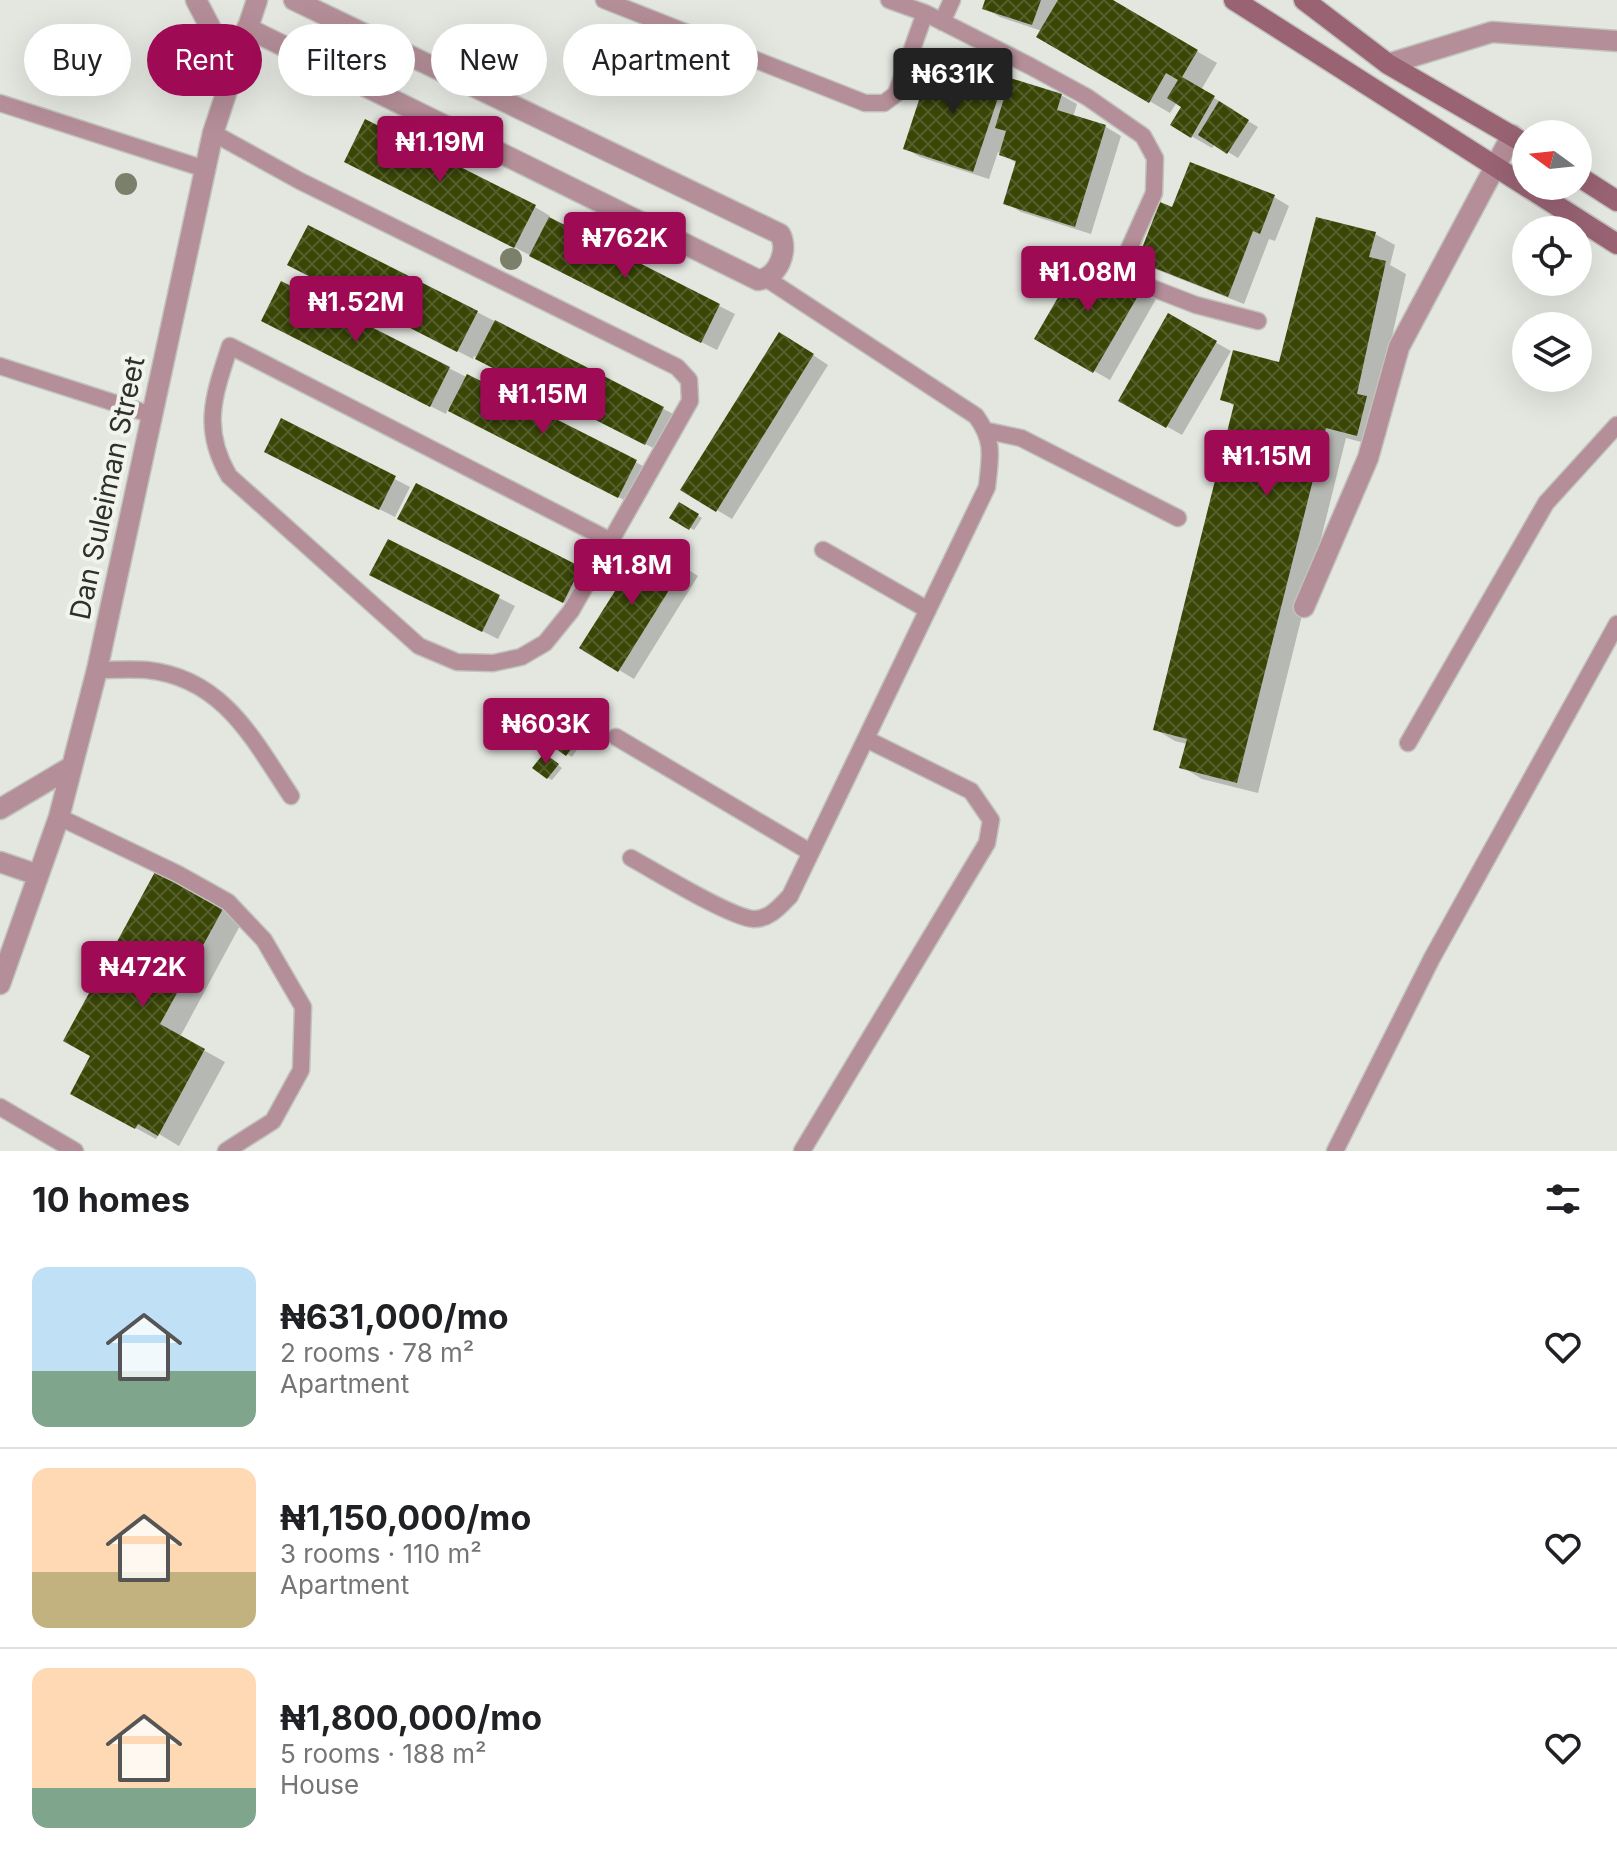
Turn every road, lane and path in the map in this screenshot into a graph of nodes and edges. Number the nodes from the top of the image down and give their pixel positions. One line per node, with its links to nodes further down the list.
1 (196, 0): 11 (street)
2 (257, 0): 12 (street, Dan Suleiman Street)
3 (294, 0): 26 (street)
4 (604, 0): 9 (lane)
5 (889, 0): 9 (lane)
6 (952, 0): 10 (lane)
7 (1234, 0): 21 (street)
8 (1305, 0): 15 (street)
9 (925, 13): 10 (lane)
10 (942, 22): 27 (lane)
11 (209, 24)
12 (248, 24)
13 (262, 35): 26 (street)
14 (1616, 42): 15 (street)
15 (1388, 64): 19 (street)
16 (224, 96): 18 (street, Dan Suleiman Street)
17 (0, 103): 22 (lane)
18 (213, 133): 22 (street, Dan Suleiman Street); 33 (lane)
19 (1512, 136)
20 (1512, 148): 21 (street)
21 (1494, 167): 25 (street); 35 (street)
22 (205, 169): 29 (street, Dan Suleiman Street)
23 (1592, 185): 24 (street)
24 (1617, 201)
25 (1617, 244)
26 (767, 279): 31 (lane)
27 (1258, 321)
28 (0, 366): 29 (lane)
29 (152, 415): 38 (street, Dan Suleiman Street)
30 (1617, 425): 41 (lane)
31 (988, 431): 32 (lane); 36 (lane)
32 (1178, 518)
33 (611, 541): 33 (lane)
34 (823, 550): 36 (lane)
35 (1304, 607)
36 (928, 610): 40 (lane)
37 (1617, 624): 55 (lane)
38 (97, 670): 42 (street, Dan Suleiman Street); 43 (lane)
39 (616, 737): 46 (lane)
40 (866, 739): 46 (lane); 54 (lane)
41 (1408, 743)
42 (71, 767): 44 (street); 45 (street, Dan Suleiman Street)
43 (291, 796)
44 (0, 809)
45 (59, 817): 49 (street, Dan Suleiman Street); 53 (lane)
46 (810, 852): 47 (lane)
47 (631, 858)
48 (0, 862): 49 (street)
49 (38, 875): 50 (street, Dan Suleiman Street)
50 (0, 982)
51 (0, 1107): 52 (lane)
52 (75, 1151)
53 (226, 1151)
54 (802, 1151)
55 (1335, 1151)

